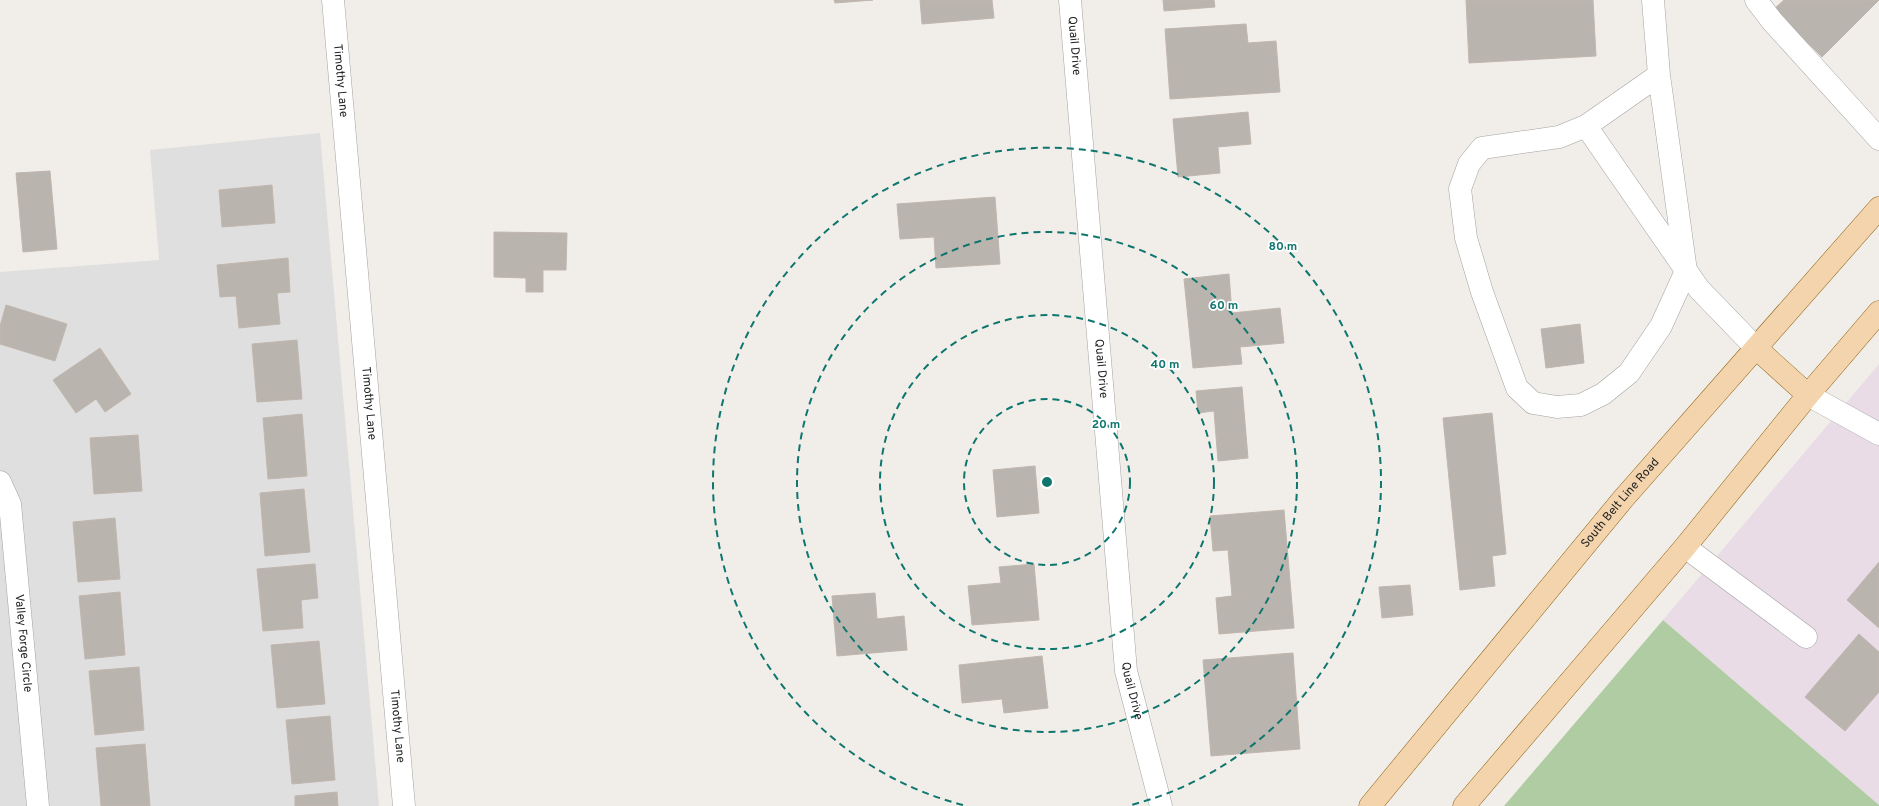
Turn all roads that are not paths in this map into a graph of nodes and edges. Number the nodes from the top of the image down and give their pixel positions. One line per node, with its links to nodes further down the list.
1 (333, 0): 18 (street, Timothy Lane)
2 (1070, 0): 19 (street, Quail Drive)
3 (1653, 0): 5 (street)
4 (1756, 0): 7 (street)
5 (1658, 75): 6 (street); 9 (street)
6 (1586, 126): 9 (street); 9 (street)
7 (1879, 139)
8 (1879, 208): 11 (main road, South Belt Line Road)
9 (1686, 271): 11 (street)
10 (1879, 312): 12 (main road)
11 (1756, 348): 12 (main road); 20 (main road, South Belt Line Road)
12 (1808, 395): 13 (street); 15 (main road)
13 (1879, 434)
14 (0, 482): 17 (street, Valley Forge Circle)
15 (1685, 547): 16 (street); 21 (main road)
16 (1806, 636)
17 (38, 806)
18 (404, 806)
19 (1161, 806)
20 (1370, 806)
21 (1464, 806)

